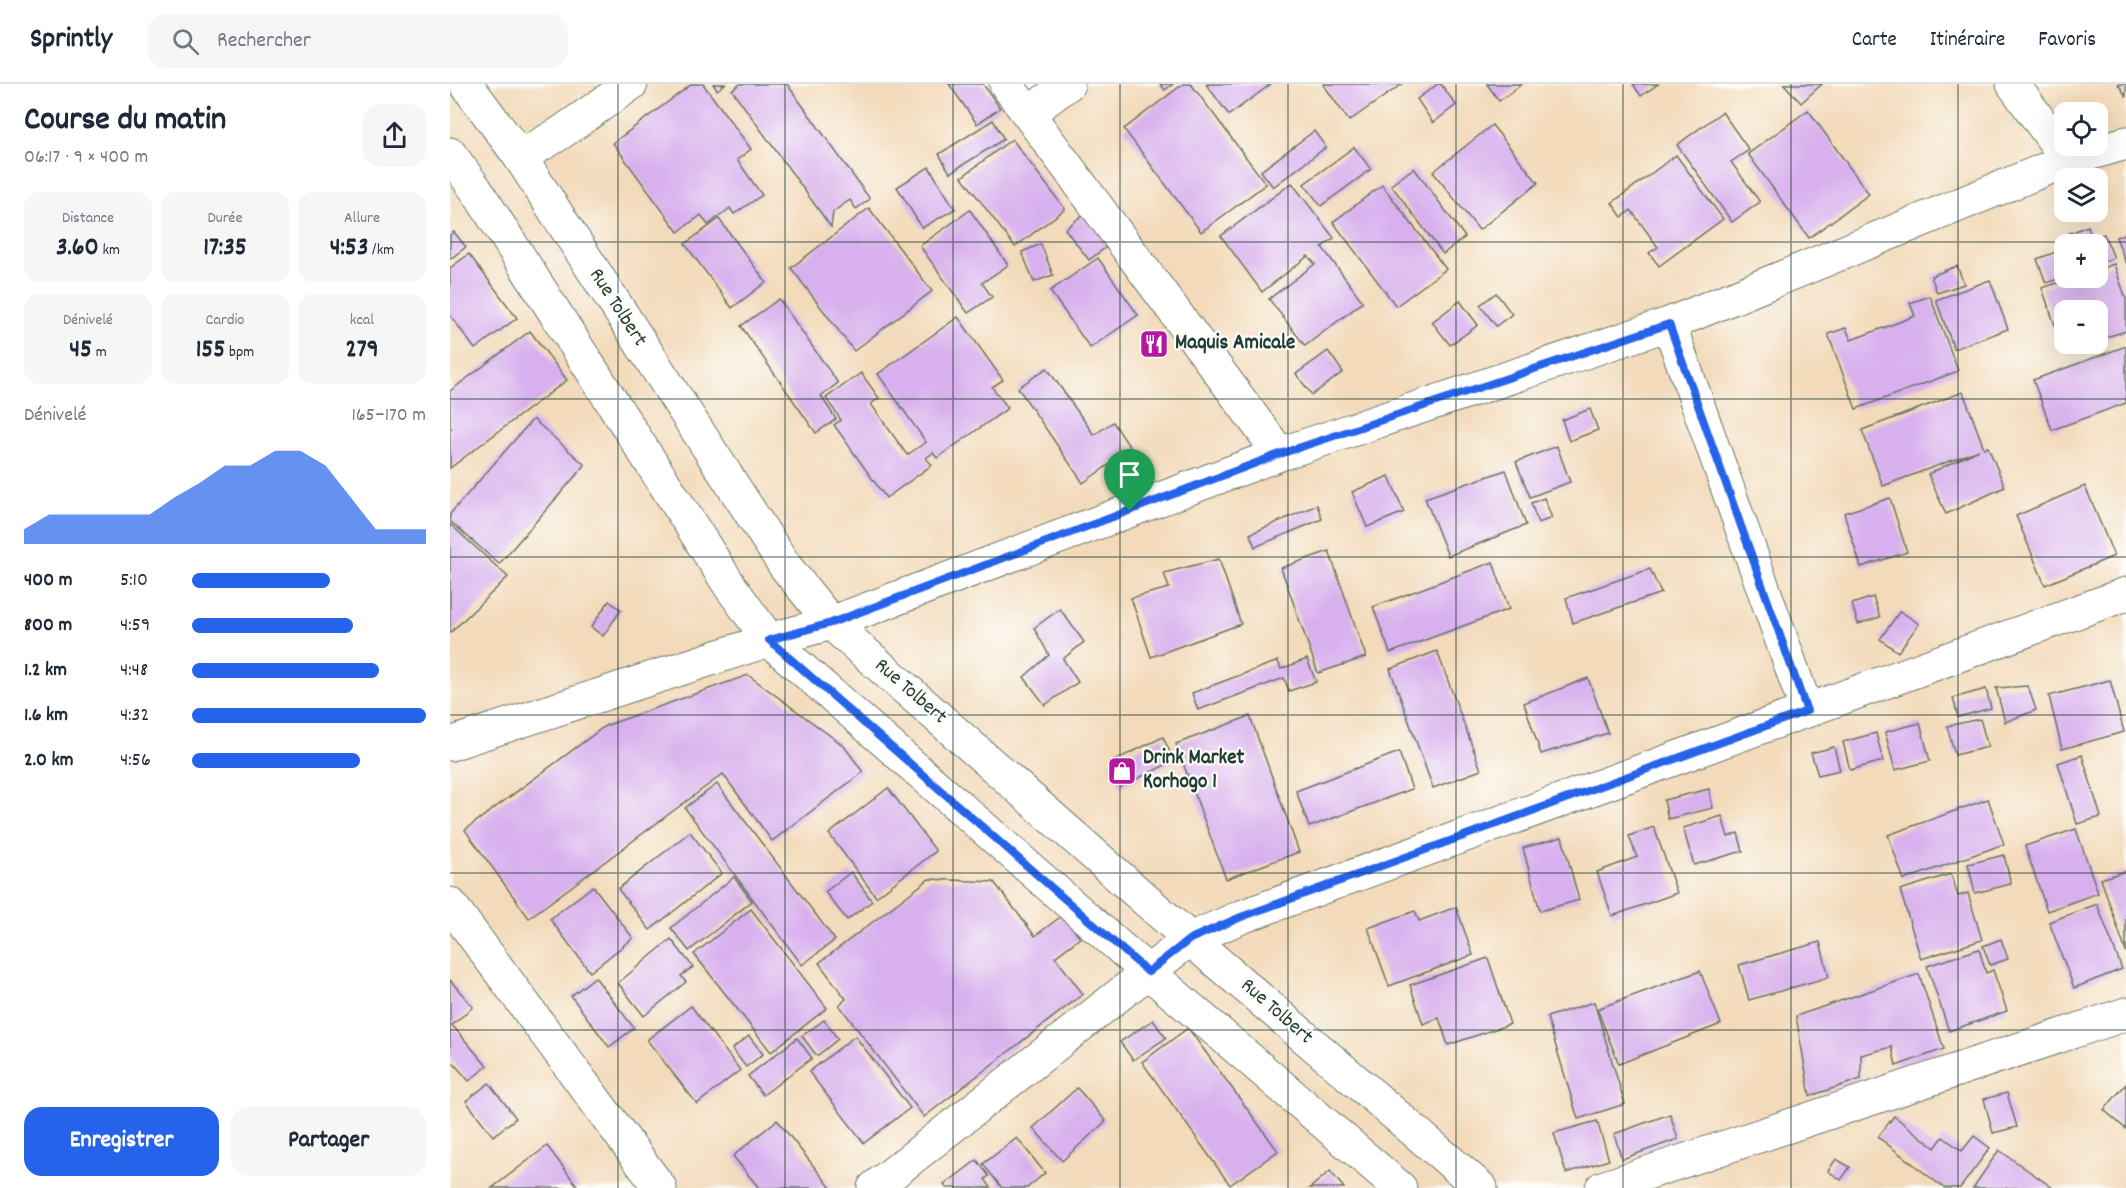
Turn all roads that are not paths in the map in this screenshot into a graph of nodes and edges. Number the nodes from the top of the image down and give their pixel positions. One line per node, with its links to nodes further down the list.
1 (466, 84): 9 (street, Rue Tolbert)
2 (631, 84): 9 (street)
3 (1006, 84): 6 (street)
4 (1068, 84): 6 (street)
5 (2013, 84): 10 (street)
6 (1029, 113): 12 (street)
7 (2126, 143): 10 (street)
8 (450, 154): 15 (street)
9 (520, 157): 14 (street, Rue Tolbert)
10 (2068, 160): 11 (street)
11 (1669, 324): 12 (street); 16 (street)
12 (1280, 454): 14 (street)
13 (2126, 594): 16 (street)
14 (831, 623): 15 (street); 19 (street, Rue Tolbert)
15 (769, 640): 17 (street); 20 (street)
16 (1807, 711): 19 (street)
17 (450, 744)
18 (450, 904): 22 (street)
19 (1190, 939): 20 (street); 25 (street, Rue Tolbert)
20 (1148, 972): 23 (street); 24 (street)
21 (2126, 1014): 26 (street)
22 (660, 1188)
23 (874, 1188)
24 (1400, 1188)
25 (1481, 1188)
26 (1602, 1188)

